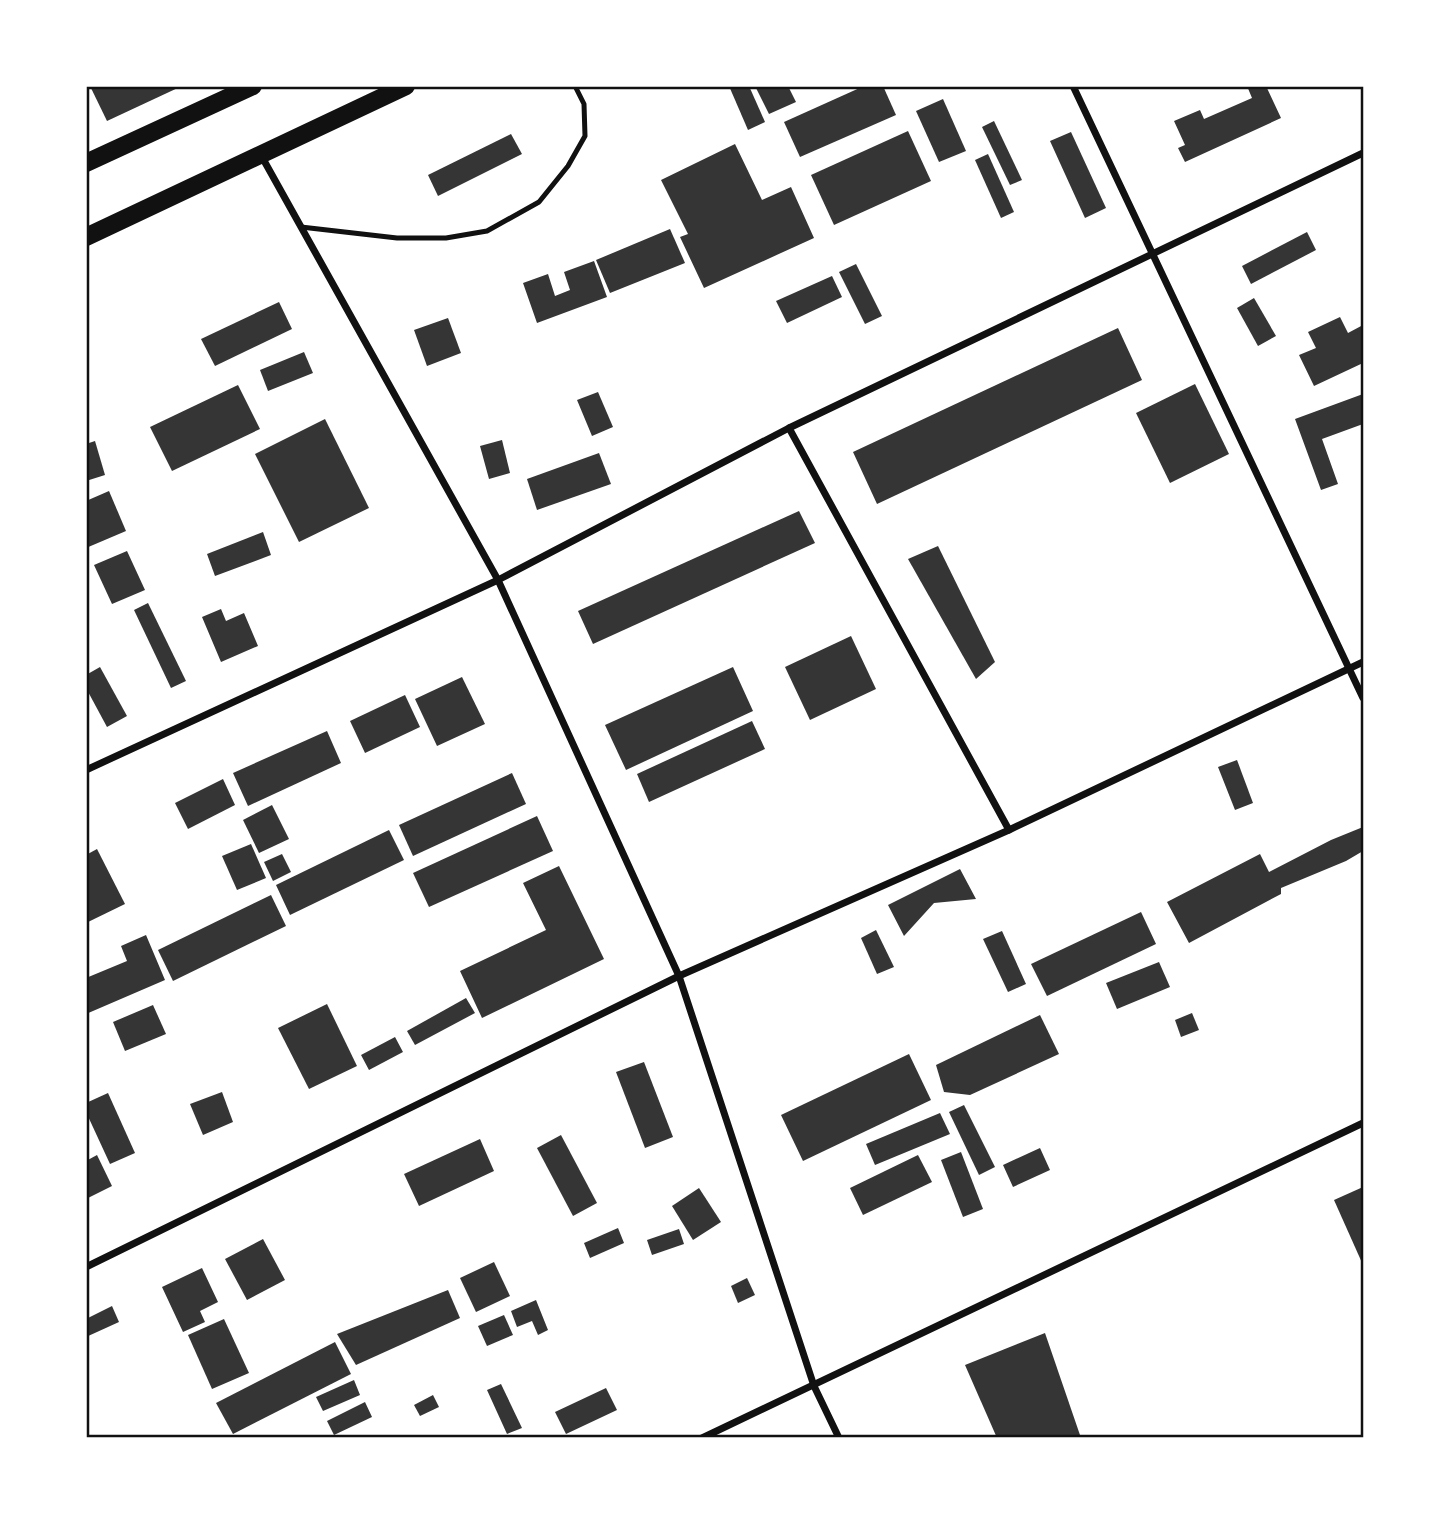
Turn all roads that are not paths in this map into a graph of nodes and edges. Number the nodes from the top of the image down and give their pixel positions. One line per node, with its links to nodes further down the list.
1 (253, 86): 7 (main road)
2 (406, 86): 6 (main road)
3 (575, 86): 8 (lane)
4 (1073, 86): 10 (street)
5 (1363, 153): 10 (street)
6 (261, 155): 8 (street); 9 (main road)
7 (86, 163)
8 (301, 227): 12 (street)
9 (86, 237)
10 (1153, 254): 11 (street); 14 (street)
11 (789, 428): 12 (street); 17 (street)
12 (498, 580): 16 (street); 18 (street)
13 (1363, 662): 14 (street)
14 (1349, 669): 15 (street); 17 (street)
15 (1363, 698)
16 (86, 770)
17 (1009, 830): 18 (street)
18 (679, 975): 20 (street); 21 (street)
19 (1363, 1123): 21 (street)
20 (86, 1267)
21 (814, 1386): 22 (street); 23 (street)
22 (702, 1438)
23 (839, 1438)

